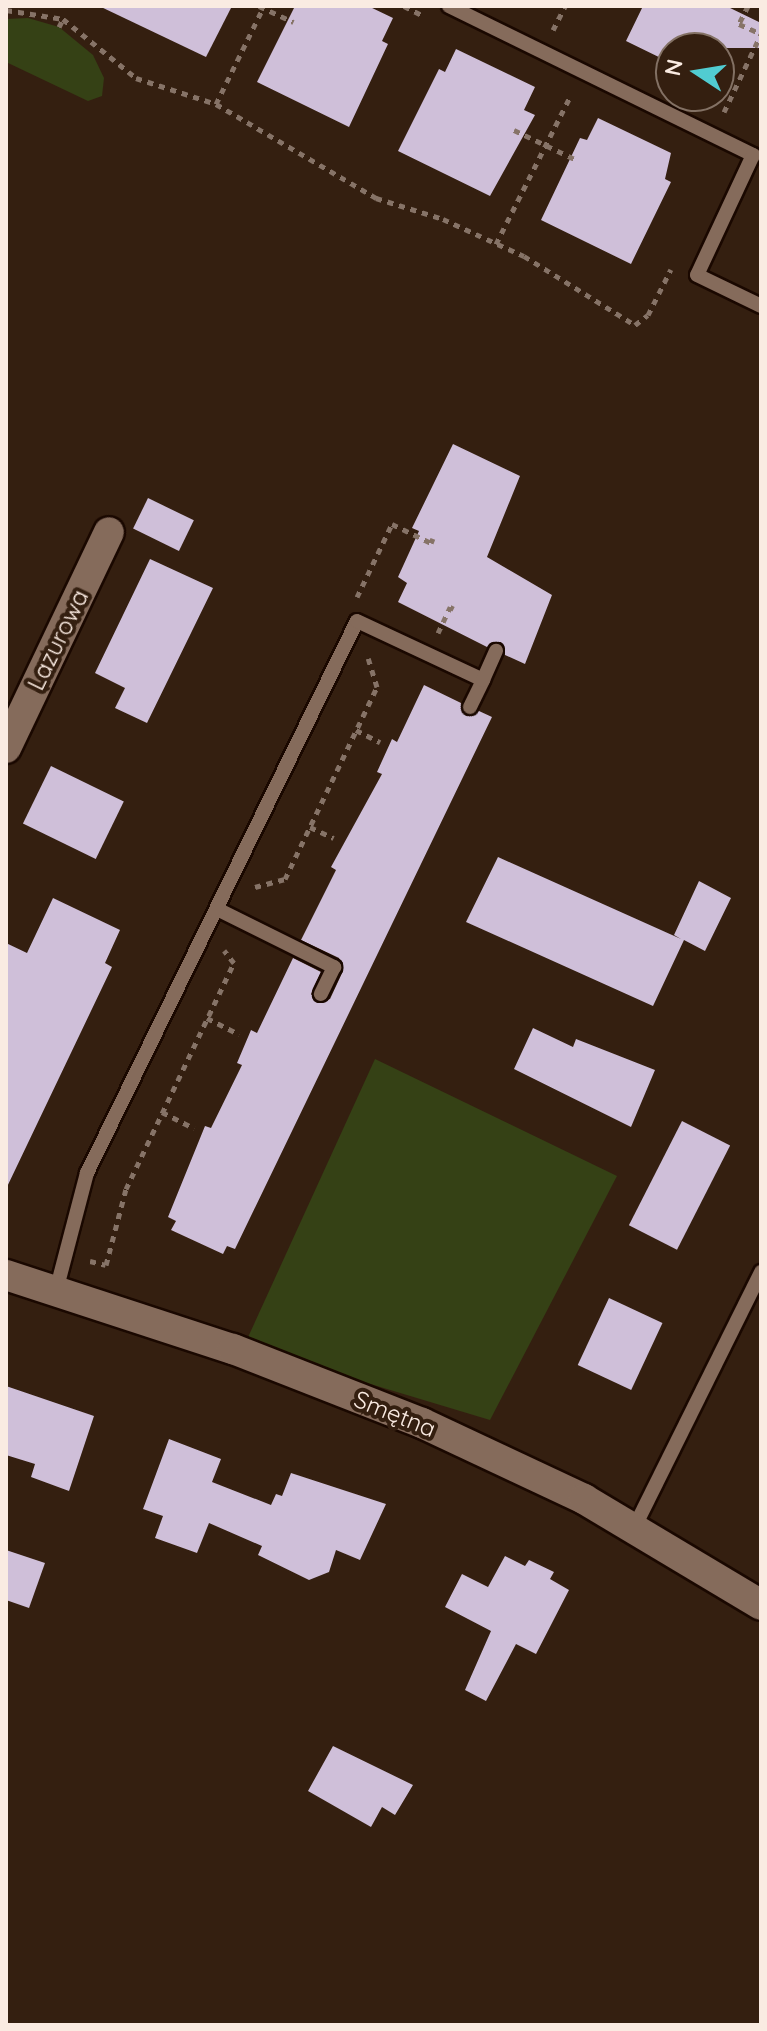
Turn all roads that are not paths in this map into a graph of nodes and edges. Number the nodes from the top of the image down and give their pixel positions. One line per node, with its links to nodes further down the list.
1 (449, 6): 2 (lane)
2 (761, 306)
3 (109, 532): 7 (street, Lazurowa)
4 (496, 651): 5 (lane)
5 (483, 680): 6 (lane); 8 (lane)
6 (470, 707)
7 (6, 748)
8 (217, 909): 9 (lane); 12 (lane)
9 (321, 994)
10 (761, 1272): 13 (lane)
11 (6, 1275): 12 (street, Smętna)
12 (56, 1291): 13 (street, Smętna)
13 (634, 1528): 14 (street, Smętna)
14 (761, 1605)

